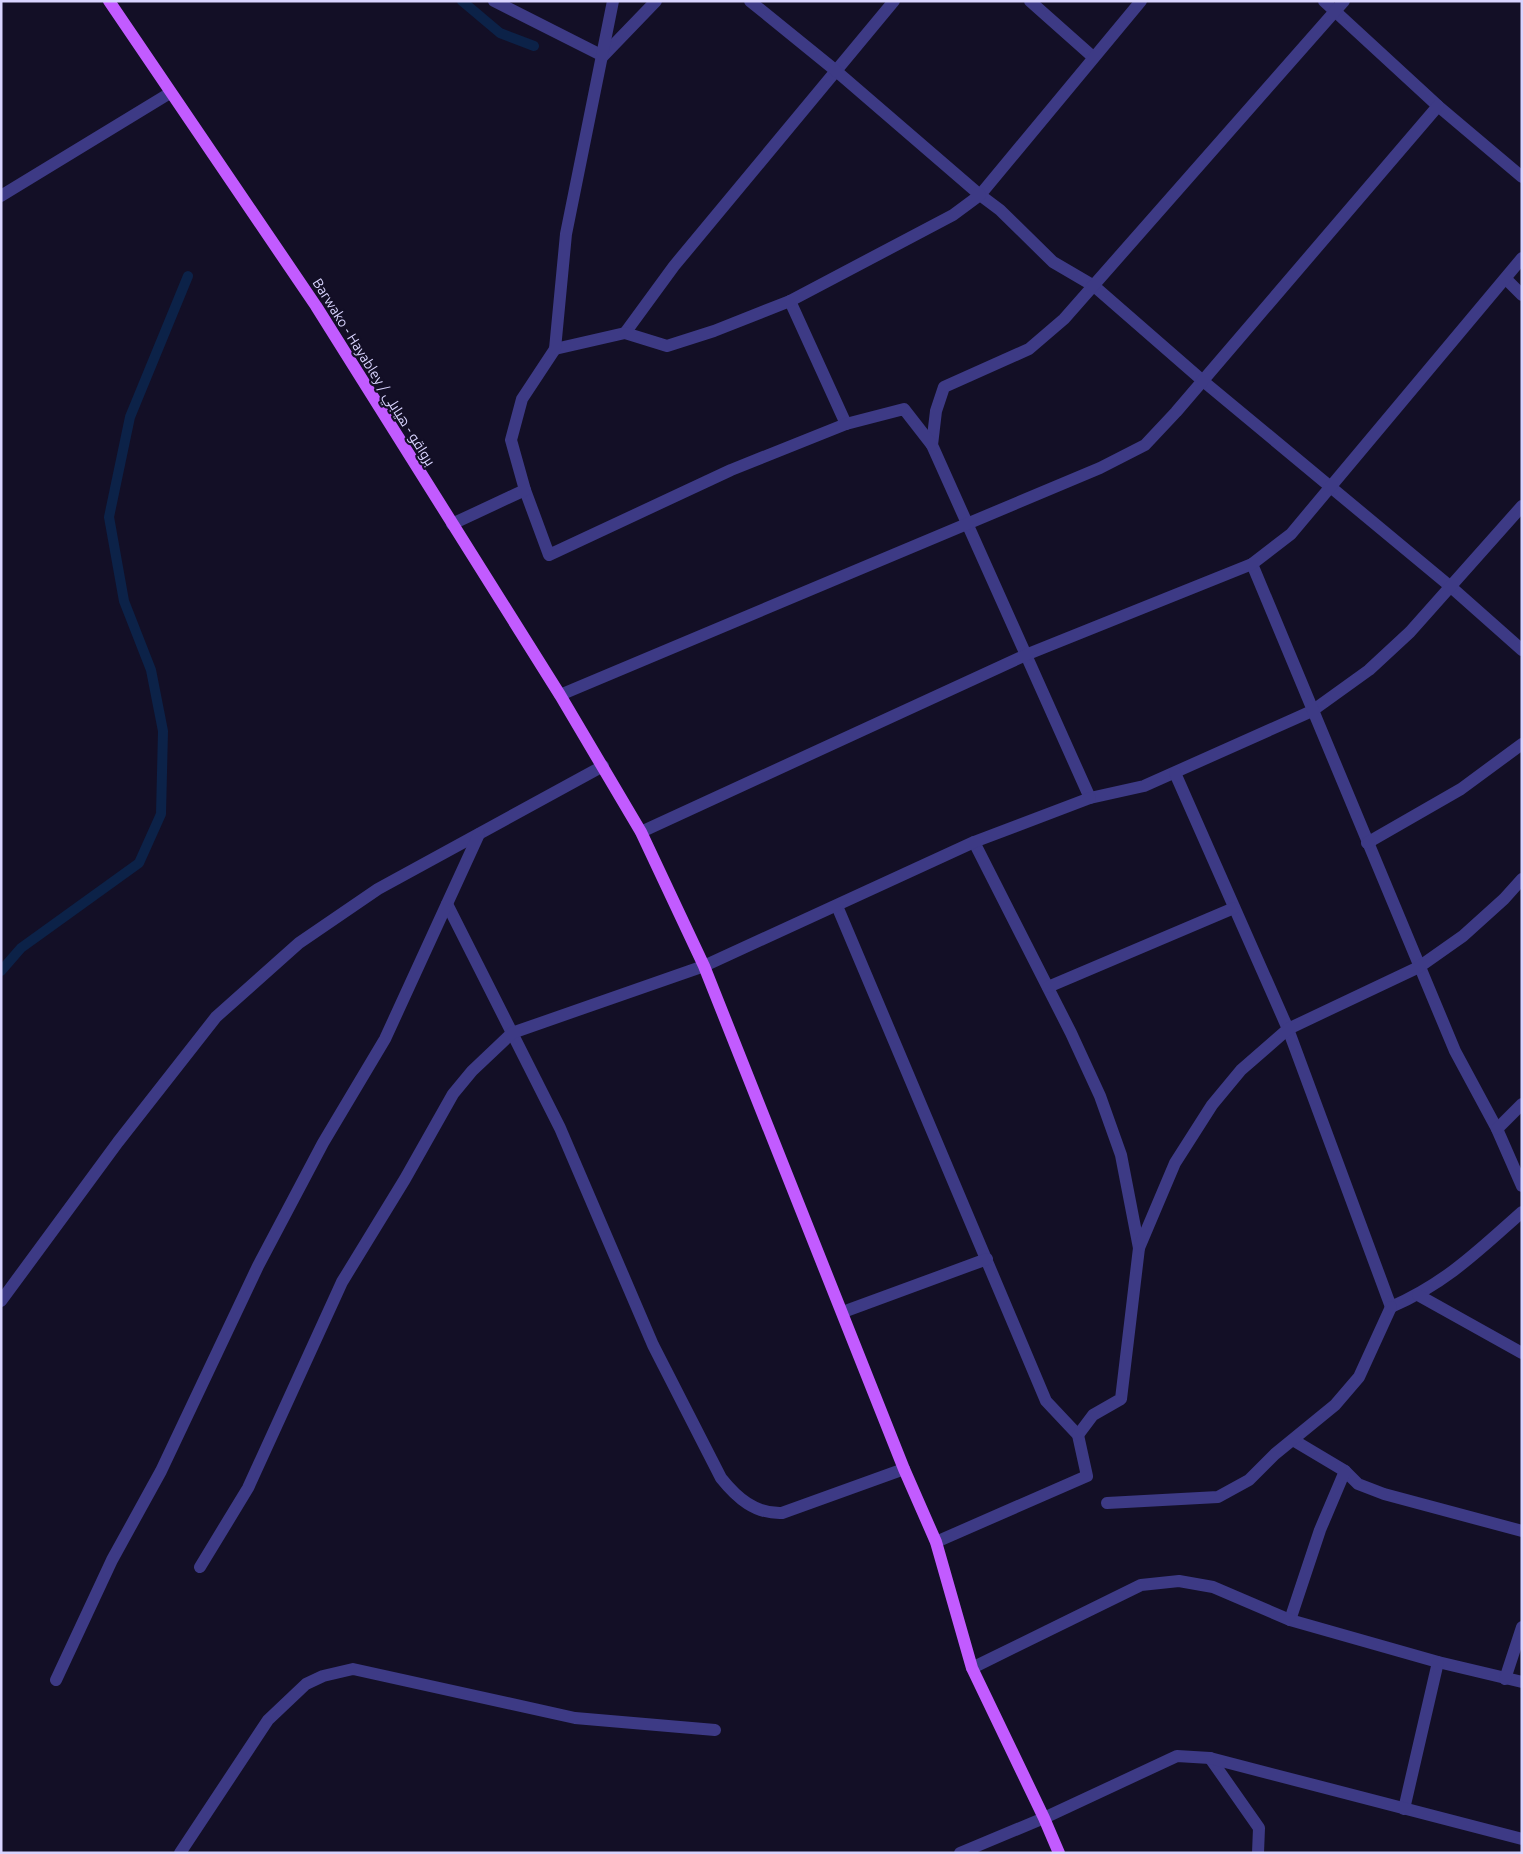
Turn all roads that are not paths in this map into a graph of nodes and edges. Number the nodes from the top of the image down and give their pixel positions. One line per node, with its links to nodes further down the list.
1 (109, 1): 15 (main road, Barwako - Hayabley / برواقو - هيابلي)
2 (494, 1): 12 (street)
3 (613, 1): 12 (street)
4 (656, 1): 12 (street)
5 (750, 1): 14 (street)
6 (894, 1): 14 (street)
7 (1030, 1): 13 (street)
8 (1141, 1): 13 (street)
9 (1324, 1): 11 (street)
10 (1344, 1): 11 (street)
11 (1336, 13): 16 (street); 22 (street)
12 (603, 56): 26 (street)
13 (1093, 57): 18 (street)
14 (835, 70): 18 (street); 25 (street)
15 (170, 93): 19 (street); 33 (main road, Barwako - Hayabley / برواقو - هيابلي)
16 (1438, 106): 17 (street); 27 (street)
17 (1522, 177)
18 (980, 195): 22 (street); 24 (street)
19 (1, 196)
20 (1522, 258): 21 (street)
21 (1506, 279): 23 (street); 30 (street)
22 (1094, 286): 27 (street); 29 (street)
23 (1522, 295)
24 (790, 300): 25 (street); 28 (street)
25 (625, 333): 26 (street)
26 (555, 349): 31 (street)
27 (1203, 381): 30 (street); 34 (street)
28 (846, 424): 29 (street); 31 (street)
29 (932, 445): 34 (street)
30 (1331, 486): 35 (street); 36 (street)
31 (525, 490): 33 (street)
32 (1522, 506): 36 (street)
33 (452, 524): 39 (main road, Barwako - Hayabley / برواقو - هيابلي)
34 (968, 525): 38 (street); 39 (street)
35 (1252, 564): 38 (street); 40 (street)
36 (1451, 587): 37 (street); 40 (street)
37 (1522, 650)
38 (1028, 654): 44 (street); 45 (street)
39 (560, 696): 42 (main road, Barwako - Hayabley / برواقو - هيابلي)
40 (1312, 711): 43 (street); 48 (street)
41 (1522, 744): 48 (street)
42 (603, 766): 45 (main road, Barwako - Hayabley / برواقو - هيابلي); 46 (street)
43 (1175, 773): 44 (street); 52 (street)
44 (1090, 798): 47 (street)
45 (641, 832): 53 (main road, Barwako - Hayabley / برواقو - هيابلي)
46 (479, 834): 50 (street); 65 (street)
47 (974, 842): 51 (street); 55 (street)
48 (1367, 844): 54 (street)
49 (1522, 879): 54 (street)
50 (447, 904): 57 (street); 82 (street)
51 (837, 906): 53 (street); 63 (street)
52 (1234, 908): 55 (street); 56 (street)
53 (704, 966): 57 (street); 67 (main road, Barwako - Hayabley / برواقو - هيابلي)
54 (1419, 967): 56 (street); 59 (street)
55 (1048, 987): 62 (street)
56 (1288, 1029): 62 (street); 66 (street)
57 (512, 1033): 71 (street); 76 (street)
58 (1522, 1104): 59 (street)
59 (1497, 1129): 60 (street)
60 (1522, 1186)
61 (1522, 1212): 64 (street)
62 (1139, 1248): 69 (street)
63 (987, 1259): 67 (street); 69 (street)
64 (1418, 1295): 66 (street); 68 (street)
65 (1, 1301)
66 (1391, 1307): 70 (street)
67 (843, 1312): 71 (main road, Barwako - Hayabley / برواقو - هيابلي)
68 (1522, 1353)
69 (1078, 1435): 75 (street)
70 (1293, 1440): 72 (street); 73 (street)
71 (904, 1469): 75 (main road, Barwako - Hayabley / برواقو - هيابلي)
72 (1345, 1471): 74 (street); 77 (street)
73 (1107, 1503)
74 (1522, 1531)
75 (936, 1542): 80 (main road, Barwako - Hayabley / برواقو - هيابلي)
76 (200, 1567)
77 (1290, 1620): 79 (street); 80 (street)
78 (1522, 1626): 81 (street)
79 (1438, 1662): 81 (street); 86 (street)
80 (972, 1668): 87 (main road, Barwako - Hayabley / برواقو - هيابلي)
81 (1505, 1679): 83 (street)
82 (56, 1680)
83 (1522, 1682)
84 (715, 1730): 89 (street)
85 (1210, 1758): 86 (street); 87 (street); 92 (street)
86 (1404, 1809): 88 (street)
87 (1044, 1818): 90 (street); 91 (main road, Barwako - Hayabley / برواقو - هيابلي)
88 (1522, 1839)
89 (180, 1853)
90 (960, 1853)
91 (1059, 1853)
92 (1258, 1853)

